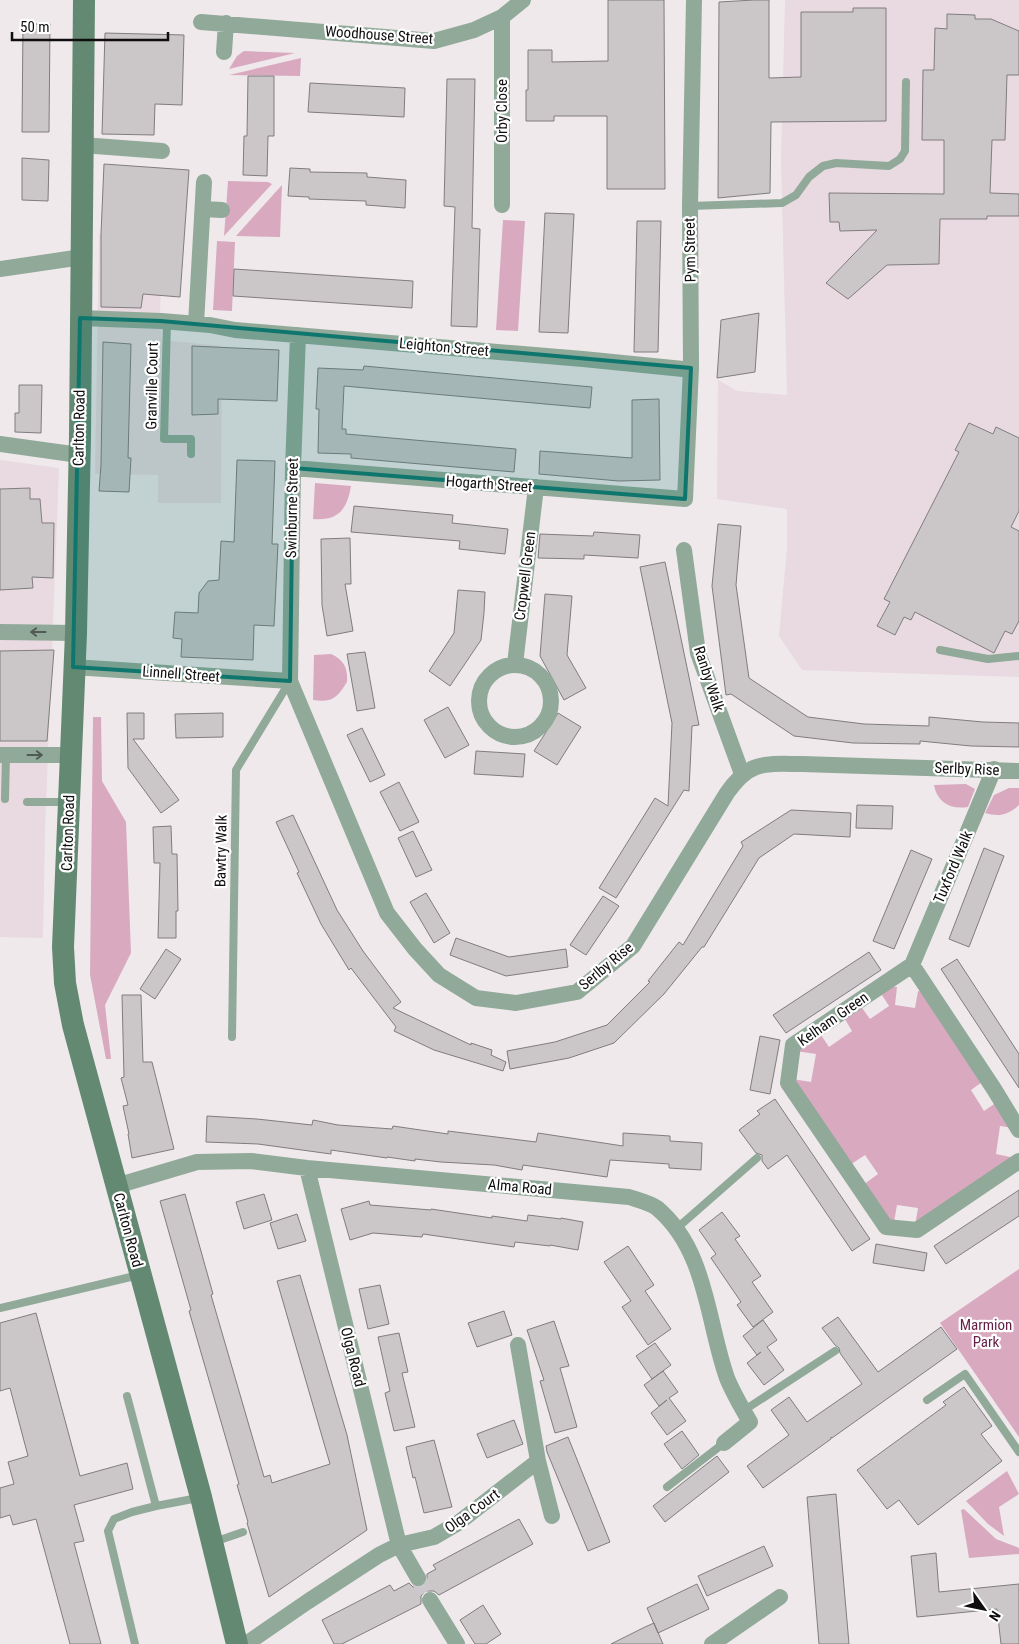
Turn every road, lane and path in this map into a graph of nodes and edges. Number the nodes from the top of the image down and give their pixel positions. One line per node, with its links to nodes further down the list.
1 (84, 0): 9 (main road, Carlton Road)
2 (523, 0): 4 (street, Woodhouse Street)
3 (694, 0): 13 (street, Pym Street)
4 (502, 17): 6 (street, Woodhouse Street); 12 (street, Orby Close)
5 (201, 22): 6 (street, Woodhouse Street)
6 (226, 23): 7 (street)
7 (224, 52)
8 (906, 82): 13 (lane)
9 (82, 145): 10 (street); 16 (main road, Carlton Road)
10 (162, 151)
11 (204, 182): 14 (street)
12 (502, 205)
13 (690, 206): 22 (street, Pym Street)
14 (203, 209): 15 (street); 20 (street)
15 (222, 210)
16 (82, 257): 17 (street); 18 (main road, Carlton Road)
17 (0, 269)
18 (80, 318): 19 (street, Leighton Street); 25 (main road, Carlton Road)
19 (166, 321): 20 (street, Leighton Street); 24 (lane, Granville Court)
20 (196, 324): 21 (street, Leighton Street)
21 (298, 335): 22 (street, Leighton Street); 26 (street, Swinburne Street)
22 (691, 368): 28 (street, Pym Street)
23 (0, 444): 25 (street)
24 (191, 454)
25 (79, 455): 31 (main road, Carlton Road)
26 (293, 468): 27 (street, Hogarth Street); 36 (street, Swinburne Street)
27 (536, 487): 28 (street, Hogarth Street); 34 (street, Cropwell Green)
28 (685, 499)
29 (684, 550): 41 (street, Ranby Walk)
30 (0, 632): 31 (street, one-way to 30)
31 (76, 633): 35 (main road, Carlton Road)
32 (940, 650): 33 (lane)
33 (1019, 656)
34 (515, 664): 34 (street)
35 (73, 667): 36 (street, Linnell Street); 38 (main road, Carlton Road)
36 (290, 681): 41 (street, Serlby Rise); 46 (lane, Bawtry Walk)
37 (3, 755): 38 (street, one-way to 38); 42 (lane)
38 (70, 755): 44 (main road, Carlton Road)
39 (994, 769): 40 (street, Serlby Rise); 41 (street, Serlby Rise); 45 (street, Tuxford Walk)
40 (1019, 771)
41 (742, 774)
42 (5, 799)
43 (27, 802): 44 (lane)
44 (69, 802): 51 (main road, Carlton Road)
45 (912, 965): 47 (street); 49 (street, Kelham Green)
46 (232, 1037)
47 (1019, 1130)
48 (756, 1158): 52 (lane)
49 (1019, 1161)
50 (307, 1168): 51 (street, Alma Road); 52 (street, Alma Road); 69 (street, Olga Road)
51 (116, 1186): 53 (main road, Carlton Road)
52 (676, 1229): 59 (street, Alma Road)
53 (140, 1275): 54 (lane); 64 (main road, Carlton Road)
54 (0, 1308)
55 (518, 1345): 62 (street)
56 (835, 1350): 59 (lane)
57 (127, 1396): 65 (lane)
58 (927, 1400): 61 (lane)
59 (743, 1411): 60 (street)
60 (724, 1442): 63 (lane)
61 (1019, 1452)
62 (538, 1461): 66 (street); 69 (street, Olga Court)
63 (667, 1487)
64 (201, 1497): 65 (lane); 68 (main road, Carlton Road)
65 (156, 1506): 73 (lane)
66 (552, 1516)
67 (243, 1532): 68 (lane)
68 (212, 1542): 74 (main road, Carlton Road)
69 (399, 1545): 70 (street, Olga Road); 75 (street)
70 (418, 1578)
71 (780, 1597): 77 (street)
72 (430, 1600): 76 (street)
73 (135, 1644)
74 (237, 1644)
75 (246, 1644)
76 (457, 1644)
77 (712, 1644)

